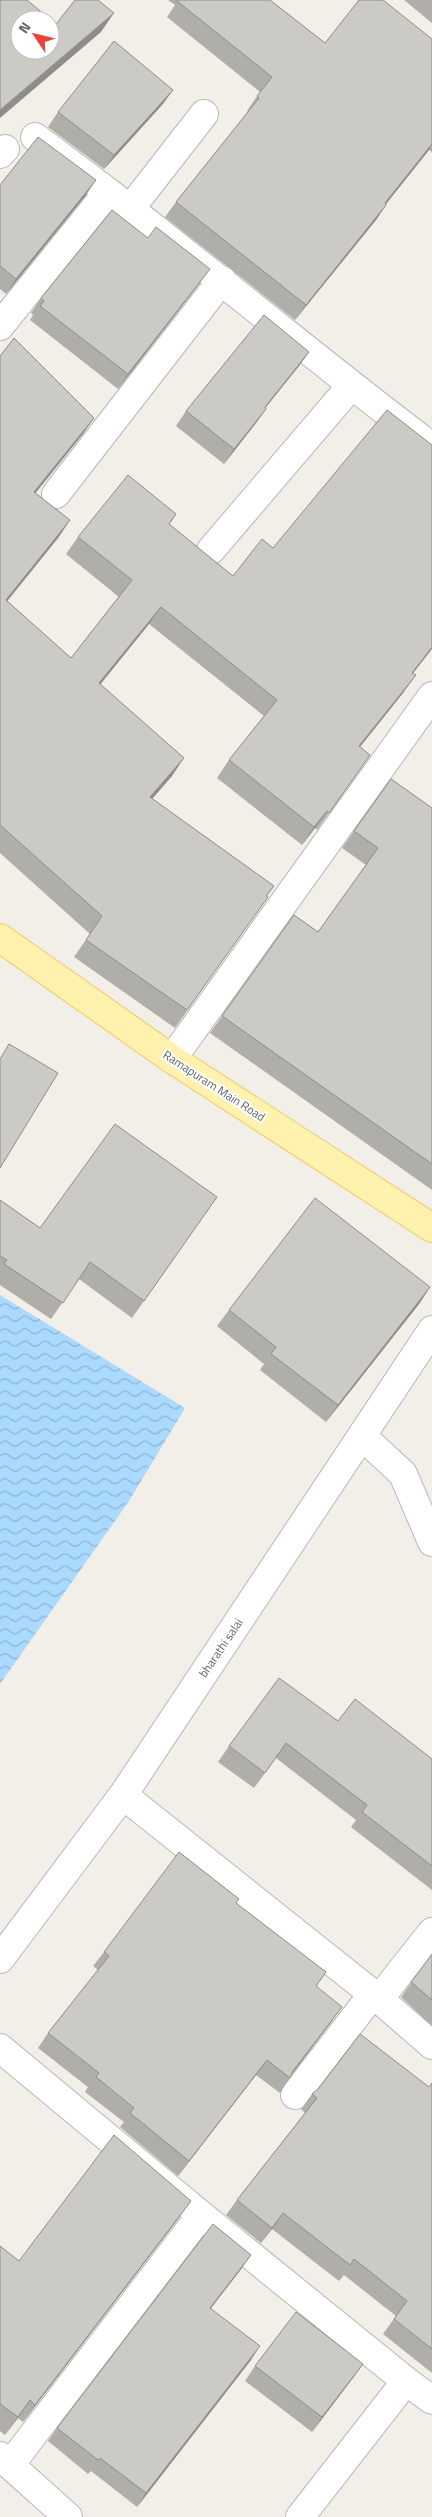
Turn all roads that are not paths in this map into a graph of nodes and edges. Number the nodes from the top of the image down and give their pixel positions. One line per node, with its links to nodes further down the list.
1 (204, 114): 4 (street)
2 (35, 137): 3 (street)
3 (108, 192): 4 (street); 6 (street)
4 (130, 209): 5 (street)
5 (222, 280): 7 (street); 9 (street)
6 (0, 326)
7 (351, 386): 8 (street); 10 (street)
8 (432, 447)
9 (56, 494)
10 (211, 550)
11 (432, 696): 13 (street)
12 (0, 938): 13 (main road, Ramapuram Main Road)
13 (172, 1059): 14 (main road, Ramapuram Main Road)
14 (432, 1228)
15 (432, 1330): 16 (street, bharathi salai)
16 (362, 1436): 17 (street); 18 (street, bharathi salai)
17 (432, 1542)
18 (123, 1795): 20 (street, bharathi salai); 21 (street)
19 (432, 1932): 21 (street)
20 (0, 1959)
21 (376, 1997): 22 (street); 24 (street)
22 (432, 2045)
23 (0, 2048): 25 (street)
24 (295, 2096)
25 (201, 2215): 26 (street); 28 (street)
26 (406, 2382): 27 (street); 30 (street)
27 (432, 2400)
28 (5, 2461): 29 (street)
29 (68, 2517)
30 (300, 2517)

